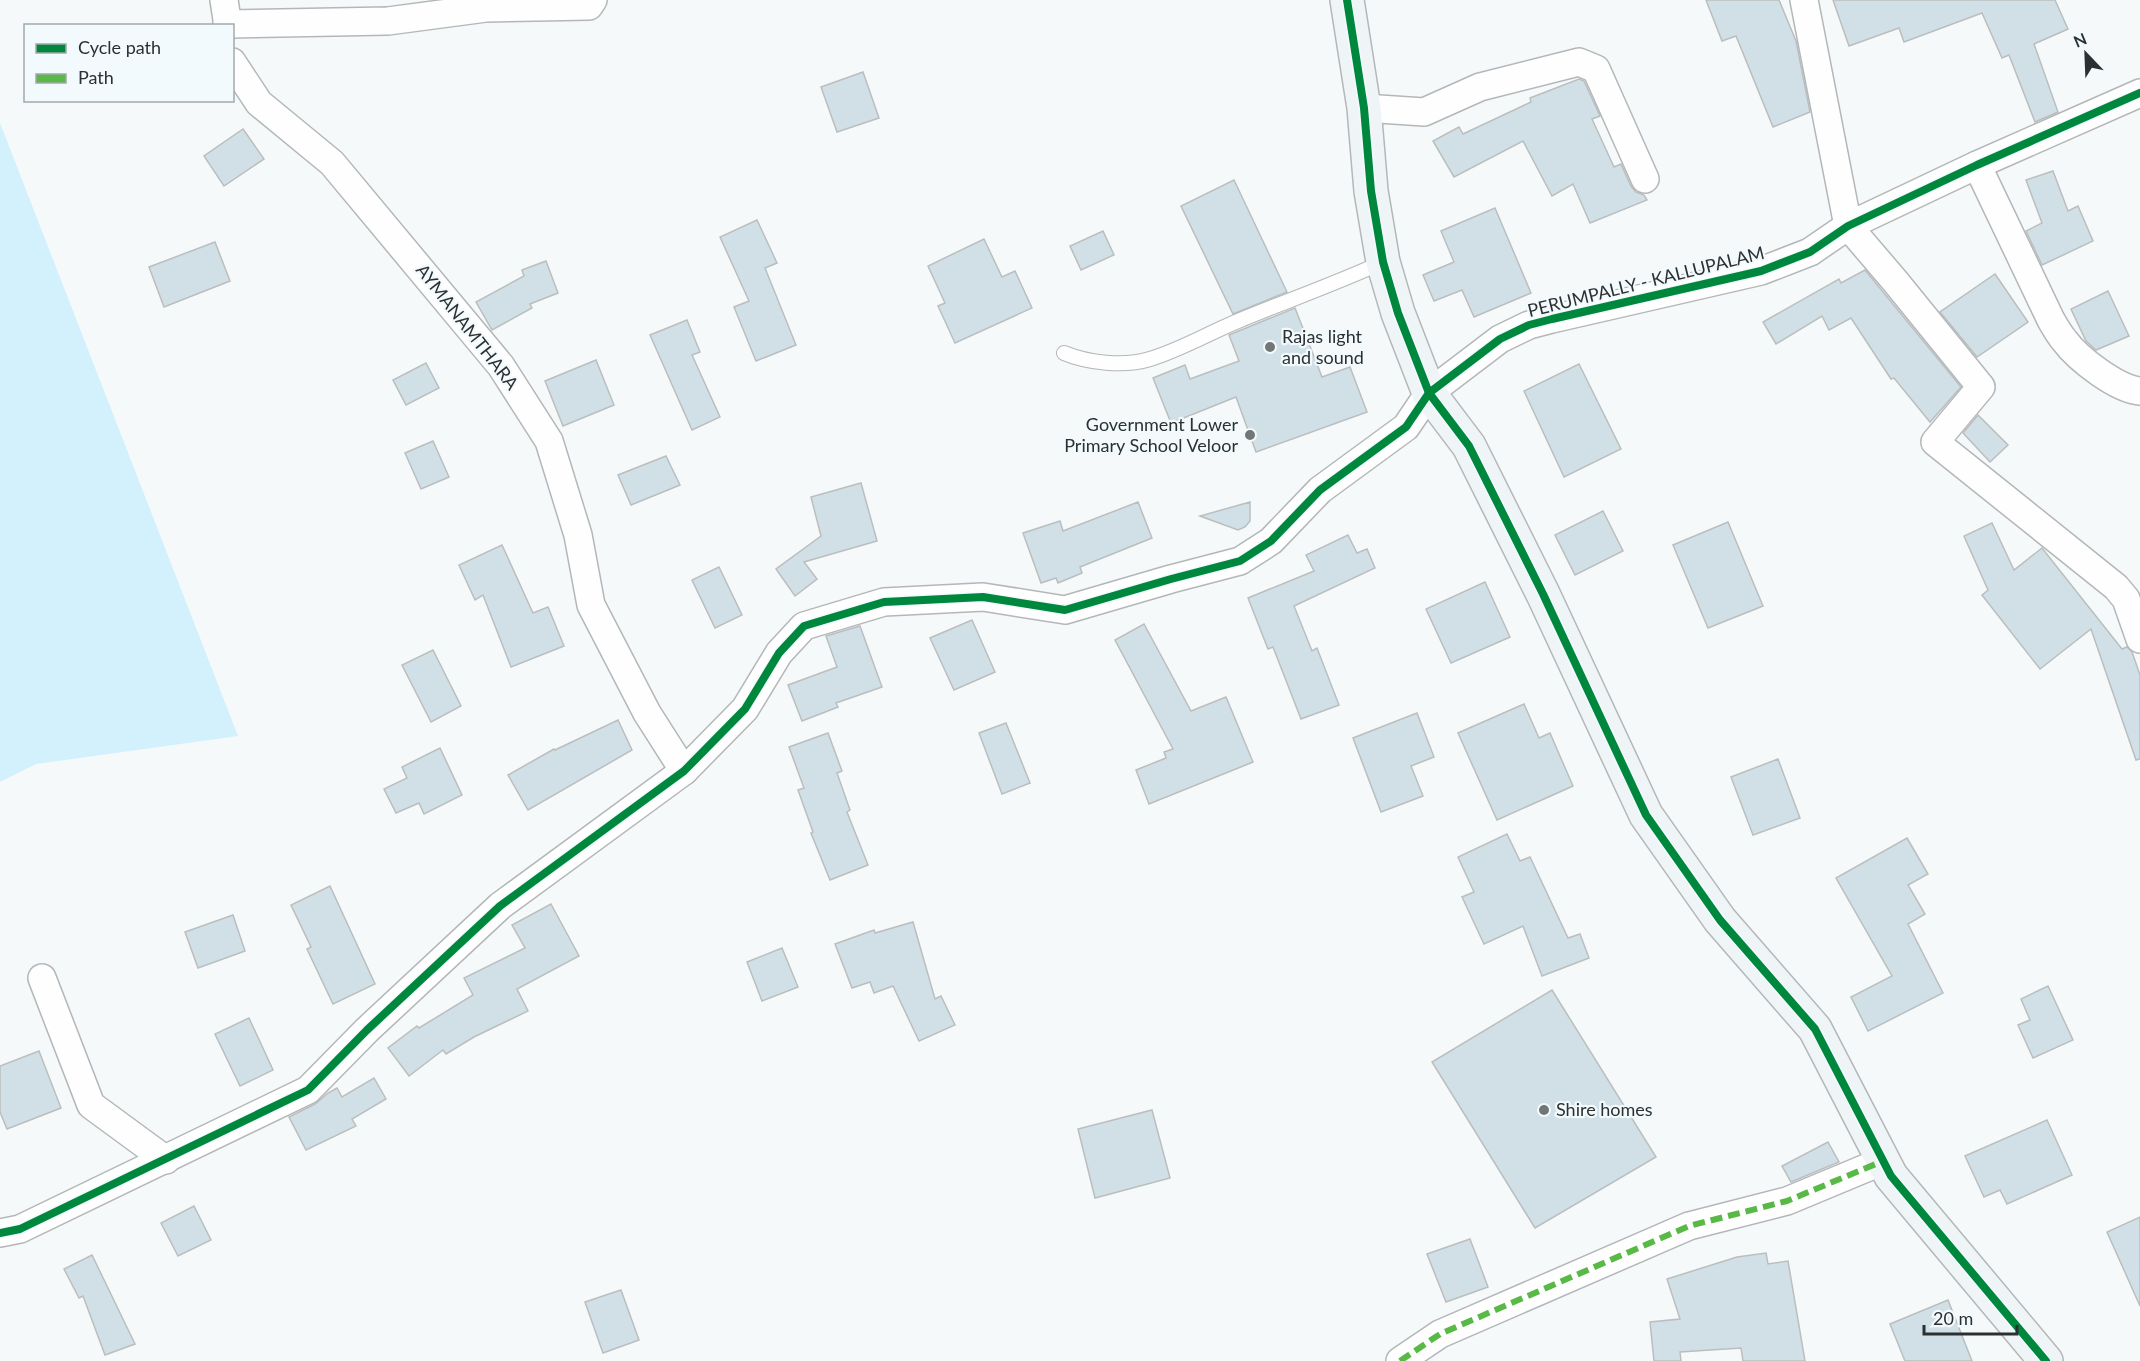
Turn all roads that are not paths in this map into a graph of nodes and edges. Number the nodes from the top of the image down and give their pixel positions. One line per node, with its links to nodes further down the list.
1 (593, 0): 4 (street)
2 (1347, 0): 7 (street)
3 (1804, 0): 10 (street)
4 (226, 16)
5 (234, 65): 16 (street, AYMANAMTHARA)
6 (2140, 93): 8 (street, PERUMPALLY - KALLUPALAM)
7 (1364, 108): 9 (street); 11 (street)
8 (1977, 165): 10 (street, PERUMPALLY - KALLUPALAM); 13 (street)
9 (1645, 179)
10 (1848, 226): 14 (street, PERUMPALLY - KALLUPALAM); 15 (street)
11 (1383, 262): 12 (lane); 14 (street)
12 (1064, 353)
13 (2140, 391)
14 (1429, 393): 16 (street, PERUMPALLY - KALLUPALAM); 19 (street)
15 (2140, 639)
16 (684, 771): 18 (street, PERUMPALLY - KALLUPALAM)
17 (42, 978): 18 (street)
18 (166, 1160): 20 (street, PERUMPALLY - KALLUPALAM)
19 (1883, 1161): 21 (street); 22 (street)
20 (0, 1233)
21 (1400, 1361)
22 (2046, 1361)

